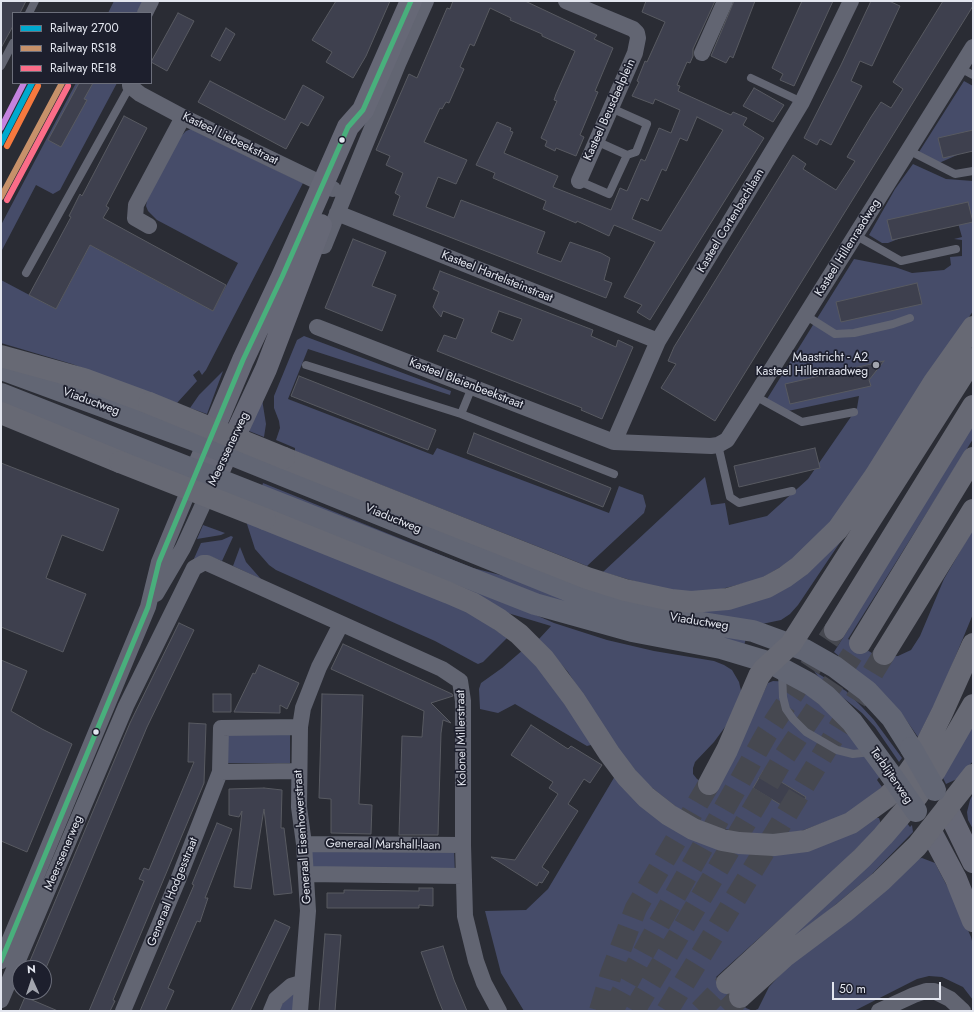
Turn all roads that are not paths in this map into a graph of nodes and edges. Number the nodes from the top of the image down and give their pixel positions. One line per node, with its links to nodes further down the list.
1 (35, 1): 8 (lane)
2 (152, 1): 9 (street)
3 (411, 1): 25 (street, Meerssenerweg)
4 (426, 1): 26 (street)
5 (566, 1): 18 (street, Kasteel Beusdaelplein)
6 (726, 1): 12 (street)
7 (851, 1): 17 (street, Kasteel Cortenbachlaan)
8 (30, 12)
9 (146, 12)
10 (12, 45): 13 (lane)
11 (973, 47): 14 (street, Kasteel Hillenraadweg)
12 (702, 53)
13 (1, 66)
14 (967, 71): 21 (street, Kasteel Hillenraadweg)
15 (751, 78): 17 (lane)
16 (130, 84): 19 (street, Kasteel Liebeekstraat); 30 (lane)
17 (802, 102): 36 (street, Kasteel Cortenbachlaan)
18 (611, 108): 20 (street, Kasteel Beusdaelplein); 22 (lane)
19 (183, 117): 25 (street, Kasteel Liebeekstraat); 27 (street)
20 (596, 141): 22 (lane); 24 (street, Kasteel Beusdaelplein)
21 (908, 150): 23 (lane); 28 (street, Kasteel Hillenraadweg)
22 (627, 155): 24 (lane)
23 (973, 171)
24 (579, 181)
25 (329, 187): 31 (street, Meerssenerweg); 49 (street, Meerssenerweg)
26 (337, 213): 31 (street); 36 (street, Kasteel Hartelsteinstraat)
27 (150, 226)
28 (855, 235): 29 (lane); 32 (street, Kasteel Hillenraadweg)
29 (956, 249)
30 (26, 272)
31 (297, 284): 51 (street, Meerssenerweg)
32 (806, 315): 33 (lane); 43 (street, Kasteel Hillenraadweg)
33 (910, 318)
34 (317, 327): 41 (street, Kasteel Bleienbeekstraat)
35 (973, 327): 37 (highway, bridge)
36 (658, 341): 48 (street, Kasteel Cortenbachlaan)
37 (1, 356)
38 (973, 358): 61 (highway)
39 (306, 364): 47 (lane)
40 (1, 368): 49 (main road, Viaductweg)
41 (472, 387): 47 (lane); 48 (street, Kasteel Bleienbeekstraat)
42 (1, 394): 54 (main road, Viaductweg)
43 (755, 396): 45 (lane); 50 (street, Kasteel Hillenraadweg)
44 (973, 406): 59 (highway)
45 (854, 412)
46 (1, 413): 62 (highway, bridge)
47 (462, 414): 53 (lane)
48 (614, 442): 50 (street)
49 (208, 445): 51 (main road, Viaductweg); 54 (street, Meerssenerweg)
50 (718, 445): 55 (lane)
51 (228, 453): 54 (street, Meerssenerweg); 61 (main road, Viaductweg)
52 (973, 458): 60 (highway)
53 (614, 474)
54 (206, 475): 64 (main road, Viaductweg); 65 (street, Meerssenerweg)
55 (792, 491)
56 (973, 510): 63 (highway)
57 (194, 568): 58 (street, Kolonel Millerstraat); 67 (street, Meerssenerweg)
58 (342, 624): 68 (street, Generaal Eisenhowerstraat); 77 (street, Kolonel Millerstraat)
59 (835, 630)
60 (860, 643)
61 (791, 644): 64 (highway); 74 (main road, bridge)
62 (973, 644)
63 (884, 654)
64 (777, 666): 69 (main road, Terblijterweg); 69 (lane); 73 (highway)
65 (111, 699): 67 (street); 82 (street, Meerssenerweg)
66 (973, 705): 75 (highway)
67 (126, 706): 84 (street, Meerssenerweg)
68 (300, 727): 70 (street, Generaal Eisenhowerstraat); 71 (street)
69 (874, 752): 75 (main road, Terblijterweg, bridge)
70 (298, 771): 71 (street); 76 (street, Generaal Eisenhowerstraat)
71 (220, 772): 85 (street, Generaal Hodgesstraat)
72 (973, 775): 74 (highway)
73 (709, 784)
74 (947, 808): 75 (highway); 78 (street)
75 (930, 830): 81 (street, Terblijterweg)
76 (304, 844): 77 (street, Generaal Marshall-laan); 79 (street, Generaal Eisenhowerstraat)
77 (463, 845): 80 (street, Kolonel Millerstraat)
78 (973, 862)
79 (306, 874): 80 (street); 83 (street, Generaal Eisenhowerstraat)
80 (463, 876): 88 (street, Kolonel Millerstraat)
81 (973, 921)
82 (1, 961)
83 (302, 983): 86 (street); 87 (street, Generaal Eisenhowerstraat)
84 (1, 1000)
85 (123, 1011)
86 (271, 1011)
87 (300, 1011)
88 (499, 1011)
89 (879, 1011): 90 (street)
90 (963, 1011)

